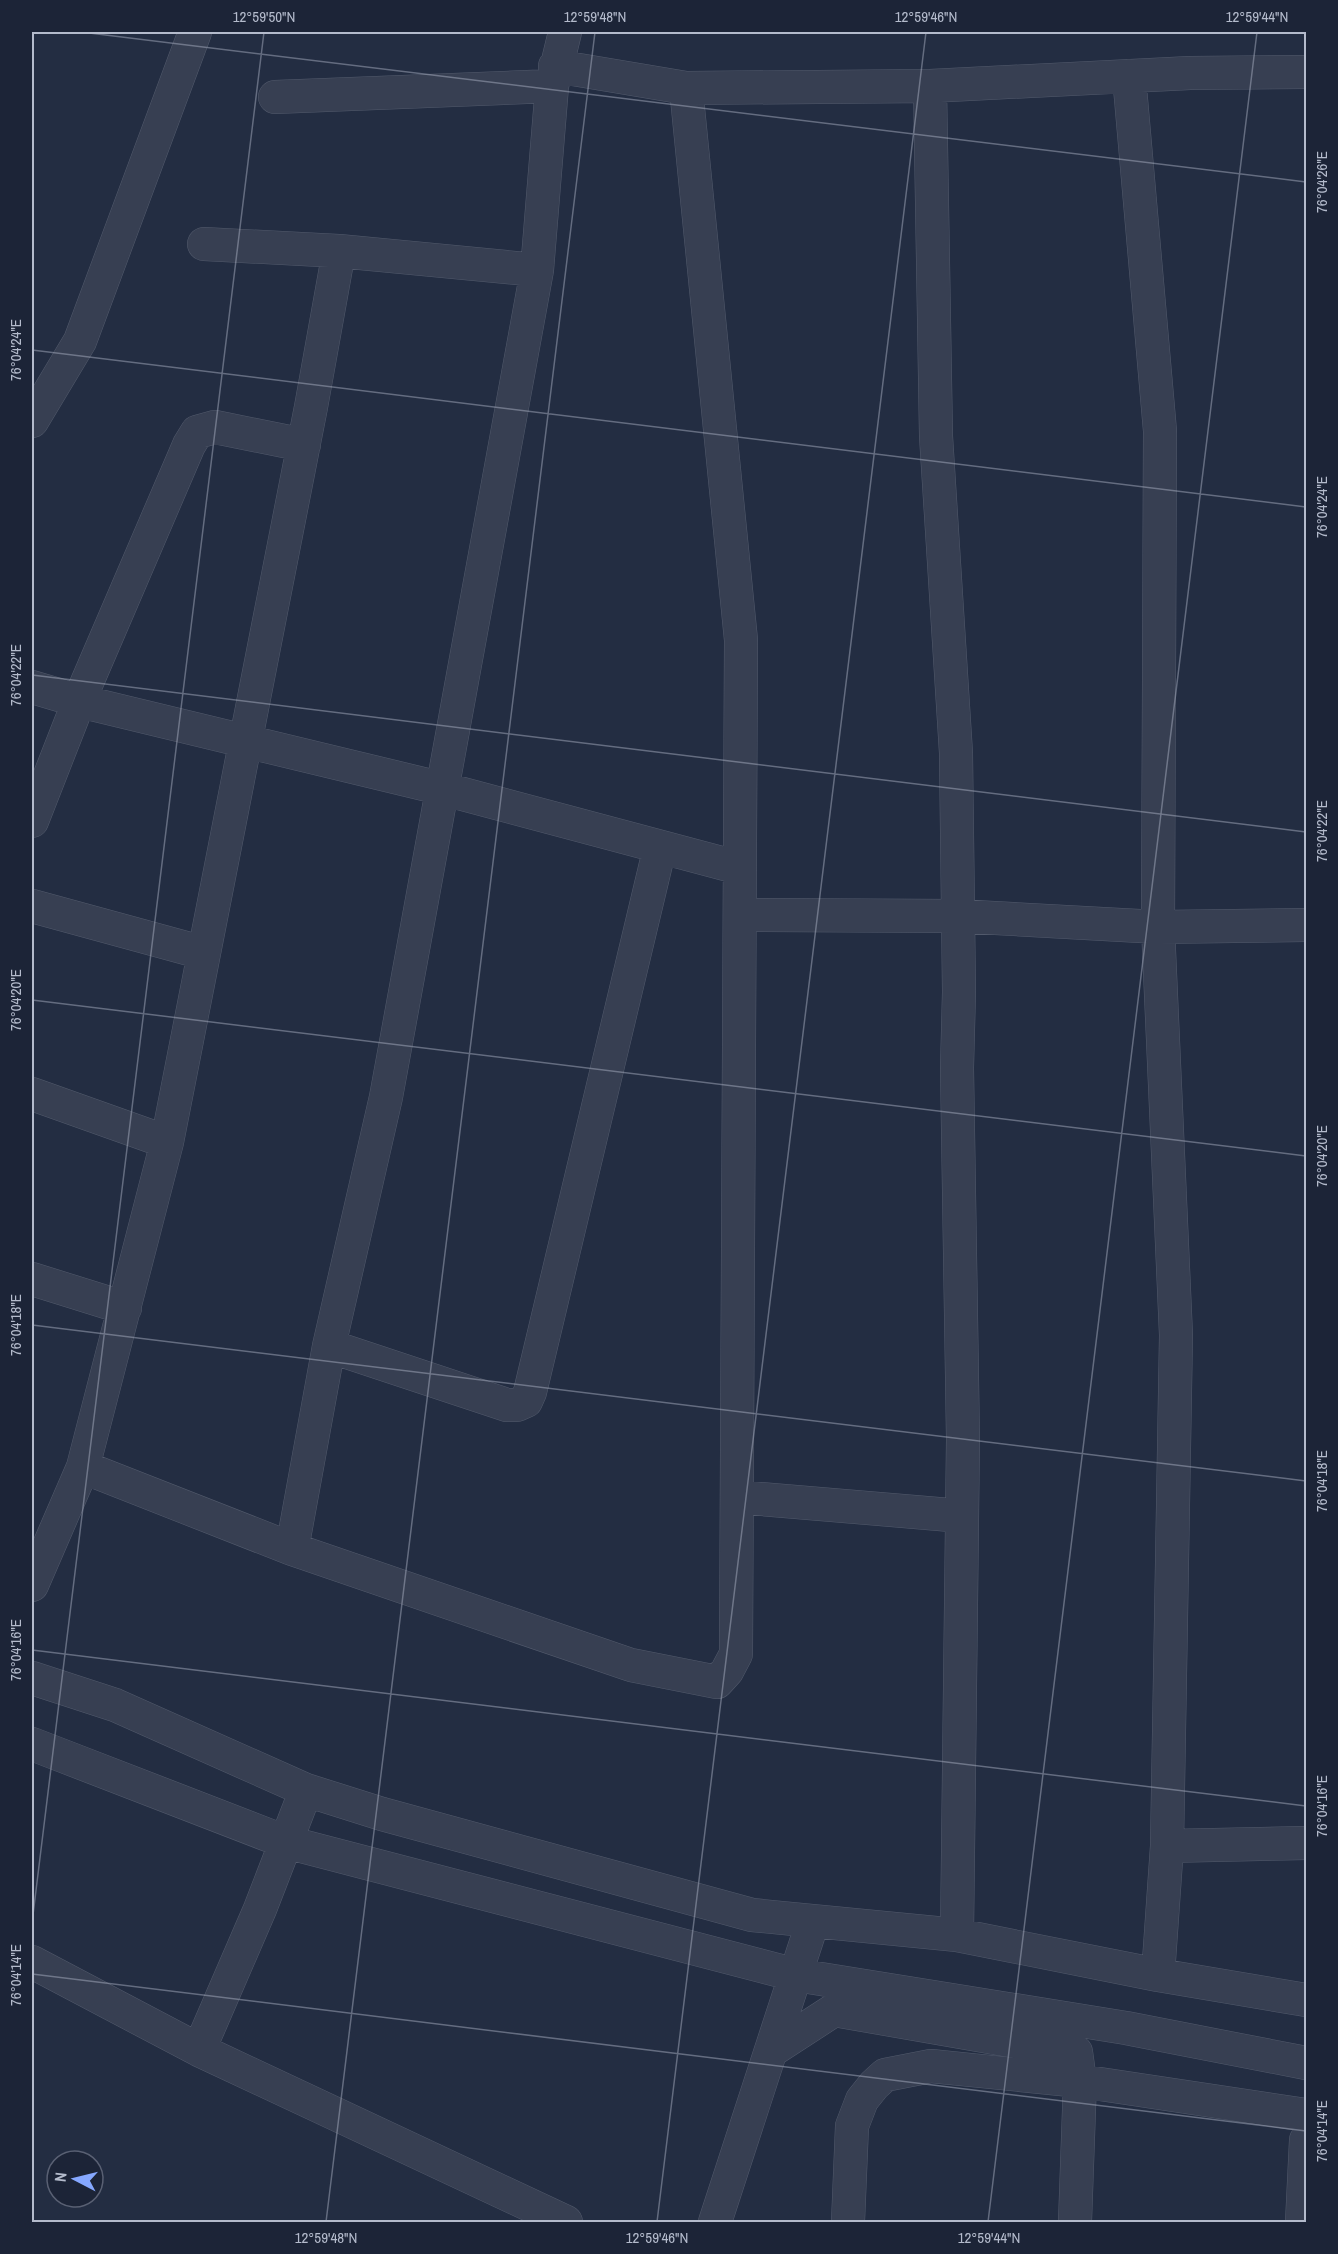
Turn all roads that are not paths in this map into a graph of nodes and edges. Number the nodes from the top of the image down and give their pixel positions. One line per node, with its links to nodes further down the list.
1 (195, 32): 12 (street)
2 (565, 32): 4 (street)
3 (1306, 72): 5 (street)
4 (554, 76): 7 (street); 8 (street); 11 (street)
5 (1129, 76): 6 (street); 25 (street)
6 (930, 86): 7 (street); 23 (street)
7 (686, 88): 20 (street)
8 (275, 97)
9 (204, 244): 10 (street)
10 (339, 251): 11 (street); 13 (street)
11 (537, 270): 17 (street)
12 (32, 421)
13 (304, 445): 15 (street); 16 (street)
14 (32, 687): 15 (street)
15 (79, 701): 16 (street); 18 (street)
16 (246, 741): 17 (street); 26 (street)
17 (444, 789): 19 (street); 31 (street)
18 (32, 821)
19 (660, 847): 20 (street); 31 (street)
20 (740, 868): 22 (street)
21 (32, 906): 26 (street)
22 (740, 915): 23 (street); 33 (street)
23 (957, 916): 25 (street); 34 (street)
24 (1306, 925): 25 (street)
25 (1158, 927): 42 (street)
26 (204, 953): 28 (street)
27 (32, 1094): 28 (street)
28 (167, 1142): 30 (street)
29 (32, 1279): 30 (street)
30 (125, 1308): 32 (street)
31 (329, 1347): 35 (street)
32 (83, 1467): 35 (street); 36 (street)
33 (737, 1497): 34 (street); 35 (street)
34 (962, 1516): 44 (street)
35 (292, 1550)
36 (32, 1585)
37 (32, 1678): 39 (street)
38 (32, 1744): 40 (street)
39 (306, 1790): 40 (street); 43 (street)
40 (286, 1842): 46 (street); 49 (street)
41 (1306, 1843): 42 (street)
42 (1167, 1846): 47 (street)
43 (813, 1921): 44 (street); 46 (street)
44 (957, 1935): 47 (street)
45 (32, 1962): 49 (street)
46 (796, 1975): 50 (street); 51 (street)
47 (1158, 1975): 48 (street)
48 (1306, 2000)
49 (199, 2050): 55 (street)
50 (771, 2051): 52 (street); 56 (street)
51 (1306, 2063)
52 (1080, 2081): 53 (street); 57 (street); 58 (street)
53 (1306, 2115)
54 (1306, 2140): 59 (street)
55 (566, 2223)
56 (715, 2223)
57 (848, 2223)
58 (1075, 2223)
59 (1302, 2223)

